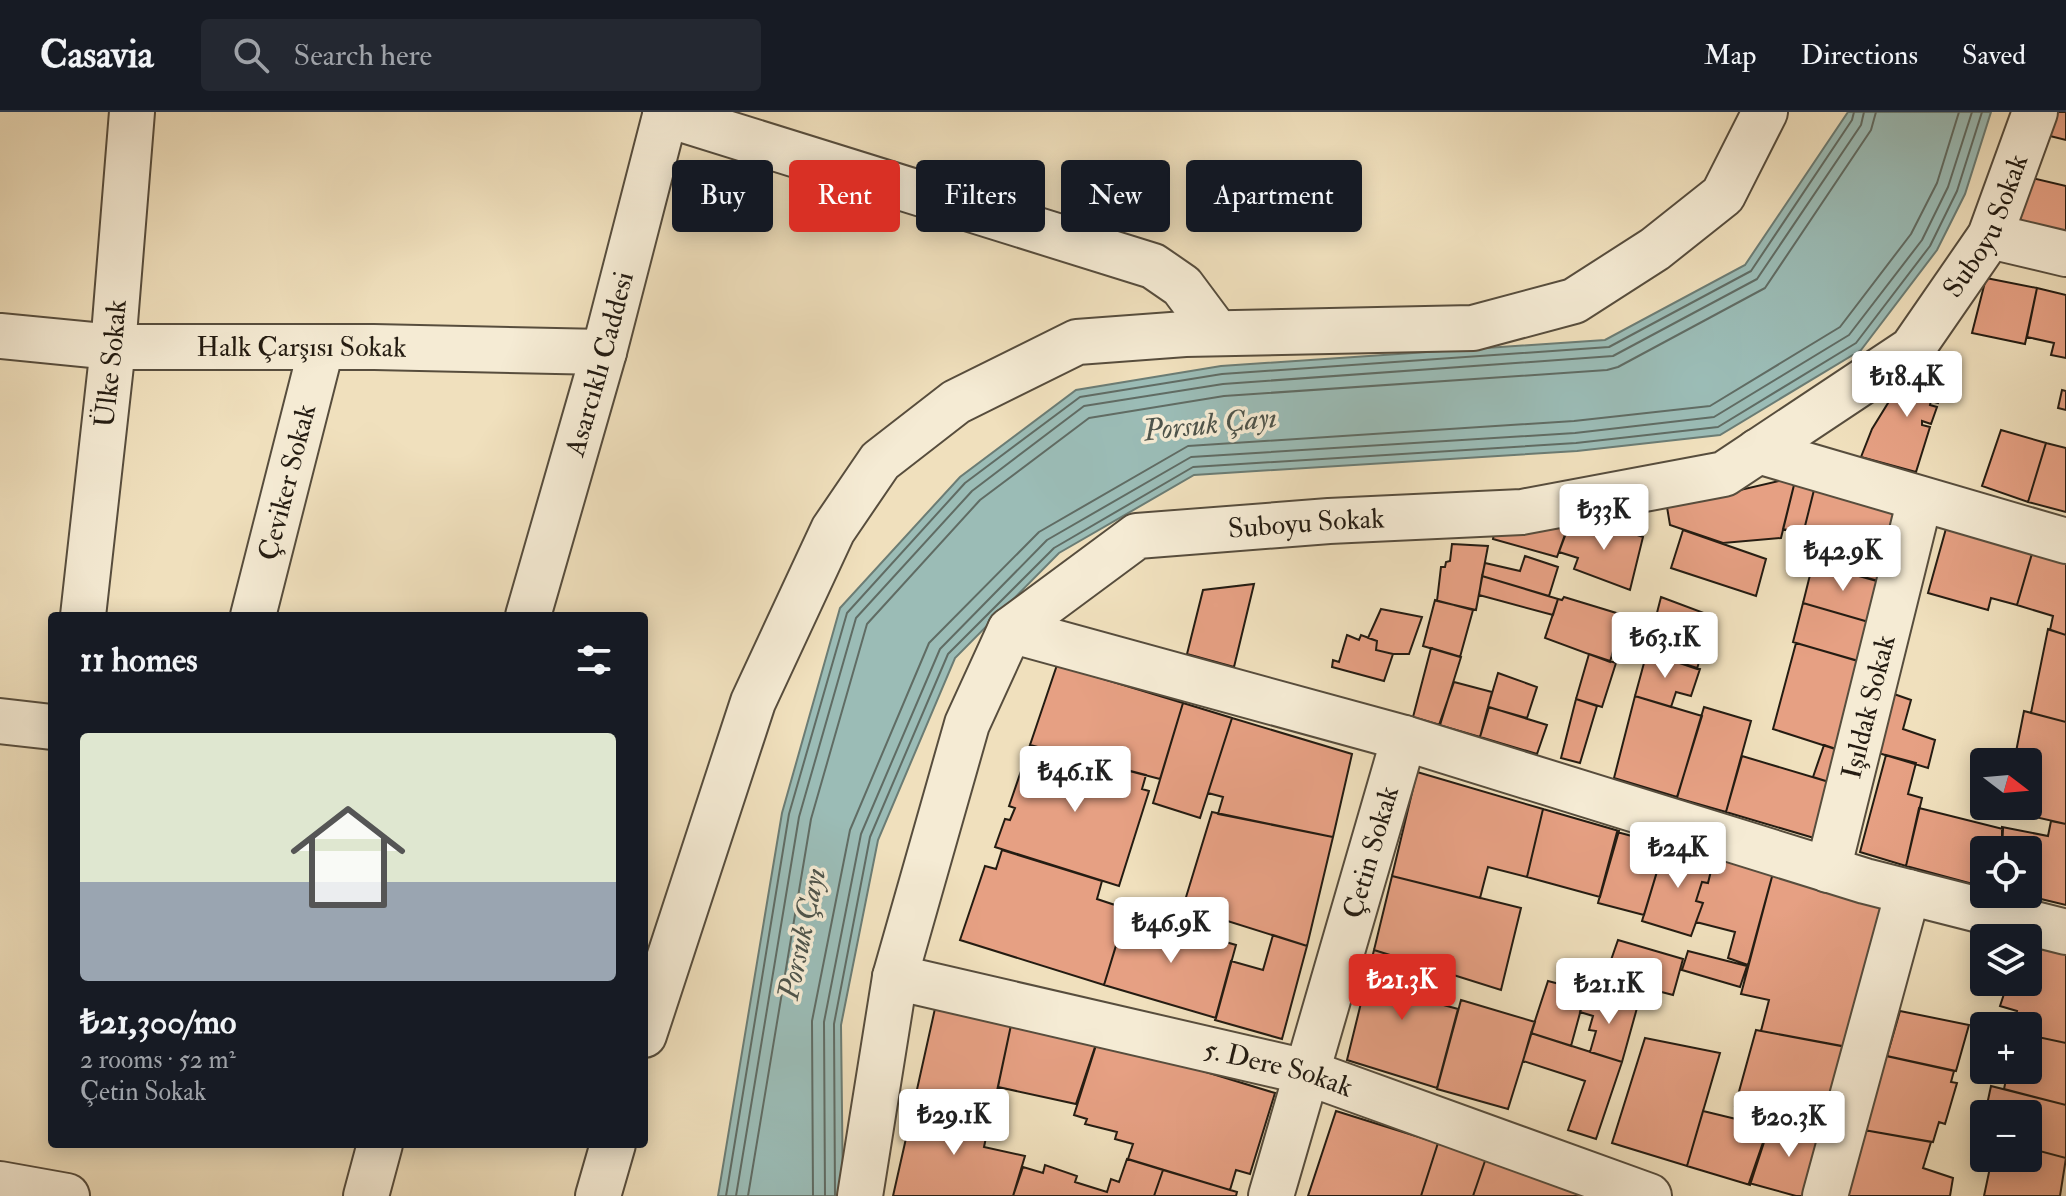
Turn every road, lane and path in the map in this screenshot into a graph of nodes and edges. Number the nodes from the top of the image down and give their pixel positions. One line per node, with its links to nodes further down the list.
1 (132, 112): 9 (street, Ülke Sokak)
2 (1765, 112): 7 (street)
3 (2035, 112): 5 (street, Suboyu Sokak)
4 (666, 113): 7 (street); 11 (street, Asarcıklı Caddesi)
5 (1990, 236): 6 (street); 12 (street, Suboyu Sokak)
6 (2066, 254)
7 (1217, 333): 26 (street)
8 (0, 336): 9 (street, Halk Çarşısı Sokak)
9 (113, 347): 10 (street, Halk Çarşısı Sokak); 15 (street, Ülke Sokak)
10 (321, 349): 11 (street, Halk Çarşısı Sokak); 16 (street, Çeviker Sokak)
11 (604, 352): 17 (street, Asarcıklı Caddesi)
12 (1758, 451): 13 (street); 18 (street, Suboyu Sokak)
13 (1920, 499): 14 (street); 22 (street, Işıldak Sokak)
14 (2066, 541)
15 (83, 612)
16 (254, 612)
17 (529, 612)
18 (1010, 630): 21 (street); 25 (street, Suboyu Sokak)
19 (0, 721): 20 (street)
20 (48, 727)
21 (1404, 738): 22 (street); 27 (street, Çetin Sokak)
22 (1828, 870): 23 (street)
23 (1908, 892): 24 (street); 37 (street)
24 (2066, 932)
25 (895, 977): 27 (street, 5. Dere Sokak); 34 (street, Suboyu Sokak)
26 (648, 1023)
27 (1306, 1072): 35 (street, Çetin Sokak); 36 (street, 5. Dere Sokak)
28 (379, 1148): 32 (street)
29 (612, 1148): 33 (street)
30 (0, 1184): 31 (street)
31 (67, 1196)
32 (366, 1196)
33 (598, 1196)
34 (860, 1196)
35 (1271, 1196)
36 (1649, 1196)
37 (1825, 1196)

